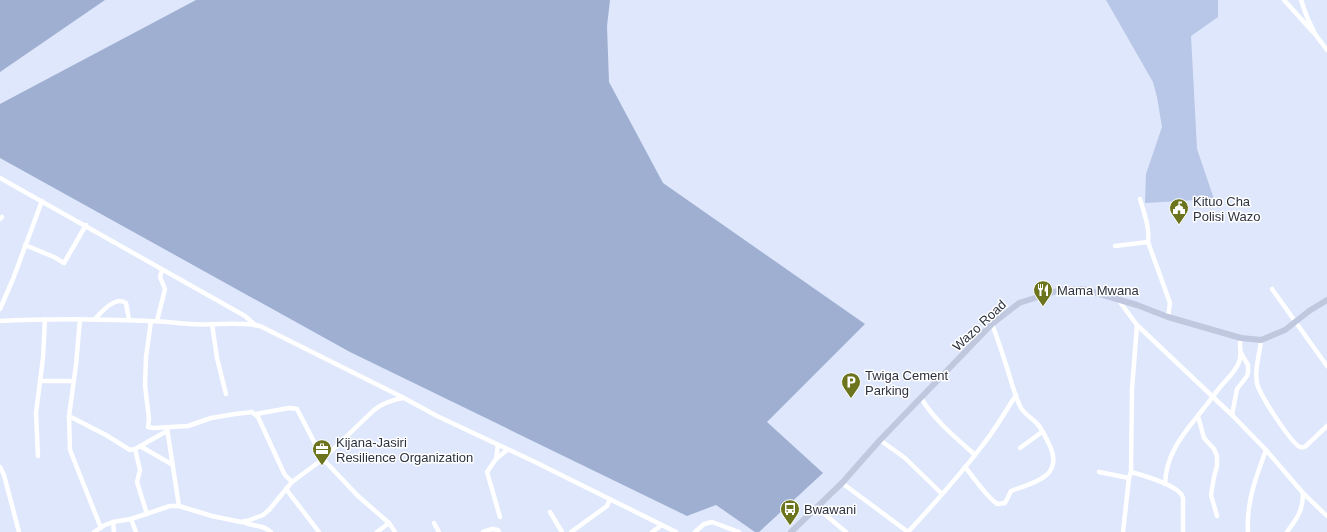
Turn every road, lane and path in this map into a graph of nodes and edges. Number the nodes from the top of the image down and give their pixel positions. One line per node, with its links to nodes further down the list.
1 (1284, 0): 3 (street)
2 (1301, 0): 3 (street)
3 (1315, 34): 4 (street)
4 (1327, 50)
5 (0, 178): 7 (street)
6 (1140, 200): 9 (street)
7 (42, 201): 8 (street); 10 (street)
8 (86, 225): 10 (street); 12 (street)
9 (1148, 242): 11 (street); 17 (street)
10 (25, 245): 16 (street)
11 (1115, 246)
12 (162, 270): 24 (street); 28 (street)
13 (1272, 289): 25 (street)
14 (1117, 298): 17 (main road, Wazo Road); 27 (main road, Wazo Road); 29 (street)
15 (1327, 300): 25 (main road, Wazo Road)
16 (0, 309)
17 (1168, 317): 30 (main road, Wazo Road)
18 (45, 319): 19 (street); 22 (street); 34 (street)
19 (80, 319): 20 (street); 35 (street)
20 (95, 319): 21 (street); 21 (street)
21 (129, 320): 23 (street)
22 (0, 321)
23 (151, 321): 24 (street); 46 (street)
24 (157, 322): 26 (street)
25 (1295, 322): 31 (main road, Wazo Road); 33 (street)
26 (212, 324): 28 (street); 36 (street)
27 (992, 324): 37 (street); 40 (main road, Wazo Road)
28 (255, 325): 39 (street)
29 (1137, 325): 38 (street); 63 (street)
30 (1241, 338): 31 (main road, Wazo Road); 32 (street)
31 (1262, 340): 45 (street)
32 (1241, 353): 38 (street); 42 (street)
33 (1327, 366)
34 (41, 381): 35 (street); 56 (street)
35 (74, 381): 43 (street)
36 (226, 394)
37 (1016, 395): 47 (street); 55 (street)
38 (1213, 397): 42 (street); 44 (street)
39 (404, 398): 49 (street); 57 (street)
40 (921, 398): 48 (main road, Wazo Road); 55 (street)
41 (256, 414): 46 (street); 57 (street); 65 (street)
42 (1232, 414): 54 (street)
43 (69, 416): 52 (street); 85 (street)
44 (1198, 416): 67 (street); 76 (street)
45 (1327, 426)
46 (167, 429): 50 (street); 59 (street)
47 (1042, 432): 51 (street); 61 (street)
48 (880, 440): 66 (main road, Wazo Road); 70 (street)
49 (498, 445): 53 (street); 58 (street)
50 (140, 446): 52 (street); 59 (street)
51 (1020, 448)
52 (135, 449): 75 (street)
53 (507, 450): 58 (street); 71 (street)
54 (1266, 450): 69 (street); 108 (street)
55 (974, 455): 61 (street)
56 (38, 456)
57 (323, 459): 65 (street); 82 (street)
58 (496, 459): 78 (street)
59 (173, 464): 72 (street)
60 (0, 467): 86 (street)
61 (965, 467): 70 (street)
62 (1099, 472): 64 (street)
63 (1131, 472): 64 (street); 67 (street)
64 (1129, 478): 106 (street)
65 (292, 482): 68 (street)
66 (842, 483): 73 (main road, Wazo Road); 105 (street)
67 (1164, 484): 107 (street)
68 (286, 489): 81 (street); 91 (street)
69 (1303, 493): 77 (street); 109 (street)
70 (942, 494): 105 (street)
71 (610, 499): 84 (street); 98 (street)
72 (179, 506): 75 (street); 81 (street)
73 (816, 507): 103 (main road, Wazo Road); 104 (street)
74 (550, 512): 97 (street)
75 (147, 514): 79 (street)
76 (1217, 516)
77 (1327, 516)
78 (500, 517)
79 (131, 519): 80 (street); 89 (street)
80 (113, 522): 85 (street); 88 (street)
81 (241, 522): 90 (street)
82 (389, 523): 92 (street); 93 (street)
83 (434, 523): 94 (street)
84 (662, 525): 99 (street); 100 (street)
85 (101, 528): 87 (street)
86 (19, 532)
87 (94, 532)
88 (114, 532)
89 (136, 532)
90 (272, 532)
91 (319, 532)
92 (377, 532)
93 (395, 532)
94 (439, 532)
95 (483, 532): 96 (street)
96 (499, 532)
97 (562, 532)
98 (571, 532)
99 (652, 532)
100 (676, 532)
101 (695, 532): 102 (street)
102 (739, 532)
103 (791, 532)
104 (846, 532)
105 (908, 532)
106 (1123, 532)
107 (1184, 532)
108 (1248, 532)
109 (1287, 532)

